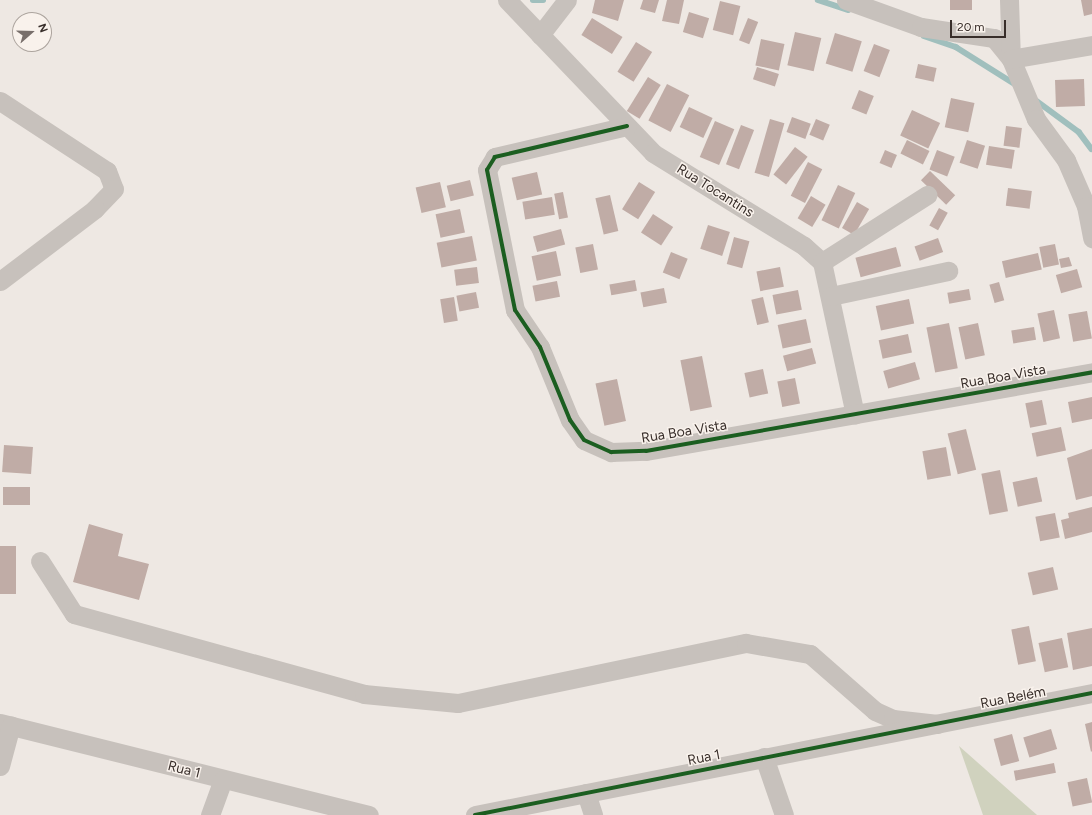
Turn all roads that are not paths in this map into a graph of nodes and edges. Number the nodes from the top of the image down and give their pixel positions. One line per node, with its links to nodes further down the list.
1 (507, 0): 5 (street, Rua Tocantins)
2 (567, 0): 5 (street)
3 (846, 0): 7 (street)
4 (1009, 0): 7 (street)
5 (540, 34): 9 (street, Rua Tocantins)
6 (1092, 45): 7 (street)
7 (1011, 59): 11 (street)
8 (0, 101): 14 (street)
9 (627, 126): 12 (street, Rua Tocantins); 17 (street, Rua Boa Vista)
10 (926, 195): 12 (street)
11 (1092, 238)
12 (822, 262): 15 (street)
13 (948, 270): 15 (street)
14 (0, 281)
15 (831, 296): 17 (street)
16 (1092, 372): 17 (street, Rua Boa Vista)
17 (855, 414)
18 (40, 561): 21 (street)
19 (1092, 693): 21 (street, Rua Belém)
20 (6, 724): 23 (street); 24 (street, Rua 1)
21 (938, 724): 22 (street, Rua 1)
22 (764, 757): 25 (street, Rua 1); 30 (street)
23 (0, 766)
24 (223, 780): 26 (street); 27 (street, Rua 1)
25 (586, 793): 28 (street, Rua 1); 29 (street)
26 (210, 815)
27 (369, 815)
28 (475, 815)
29 (593, 815)
30 (784, 815)

